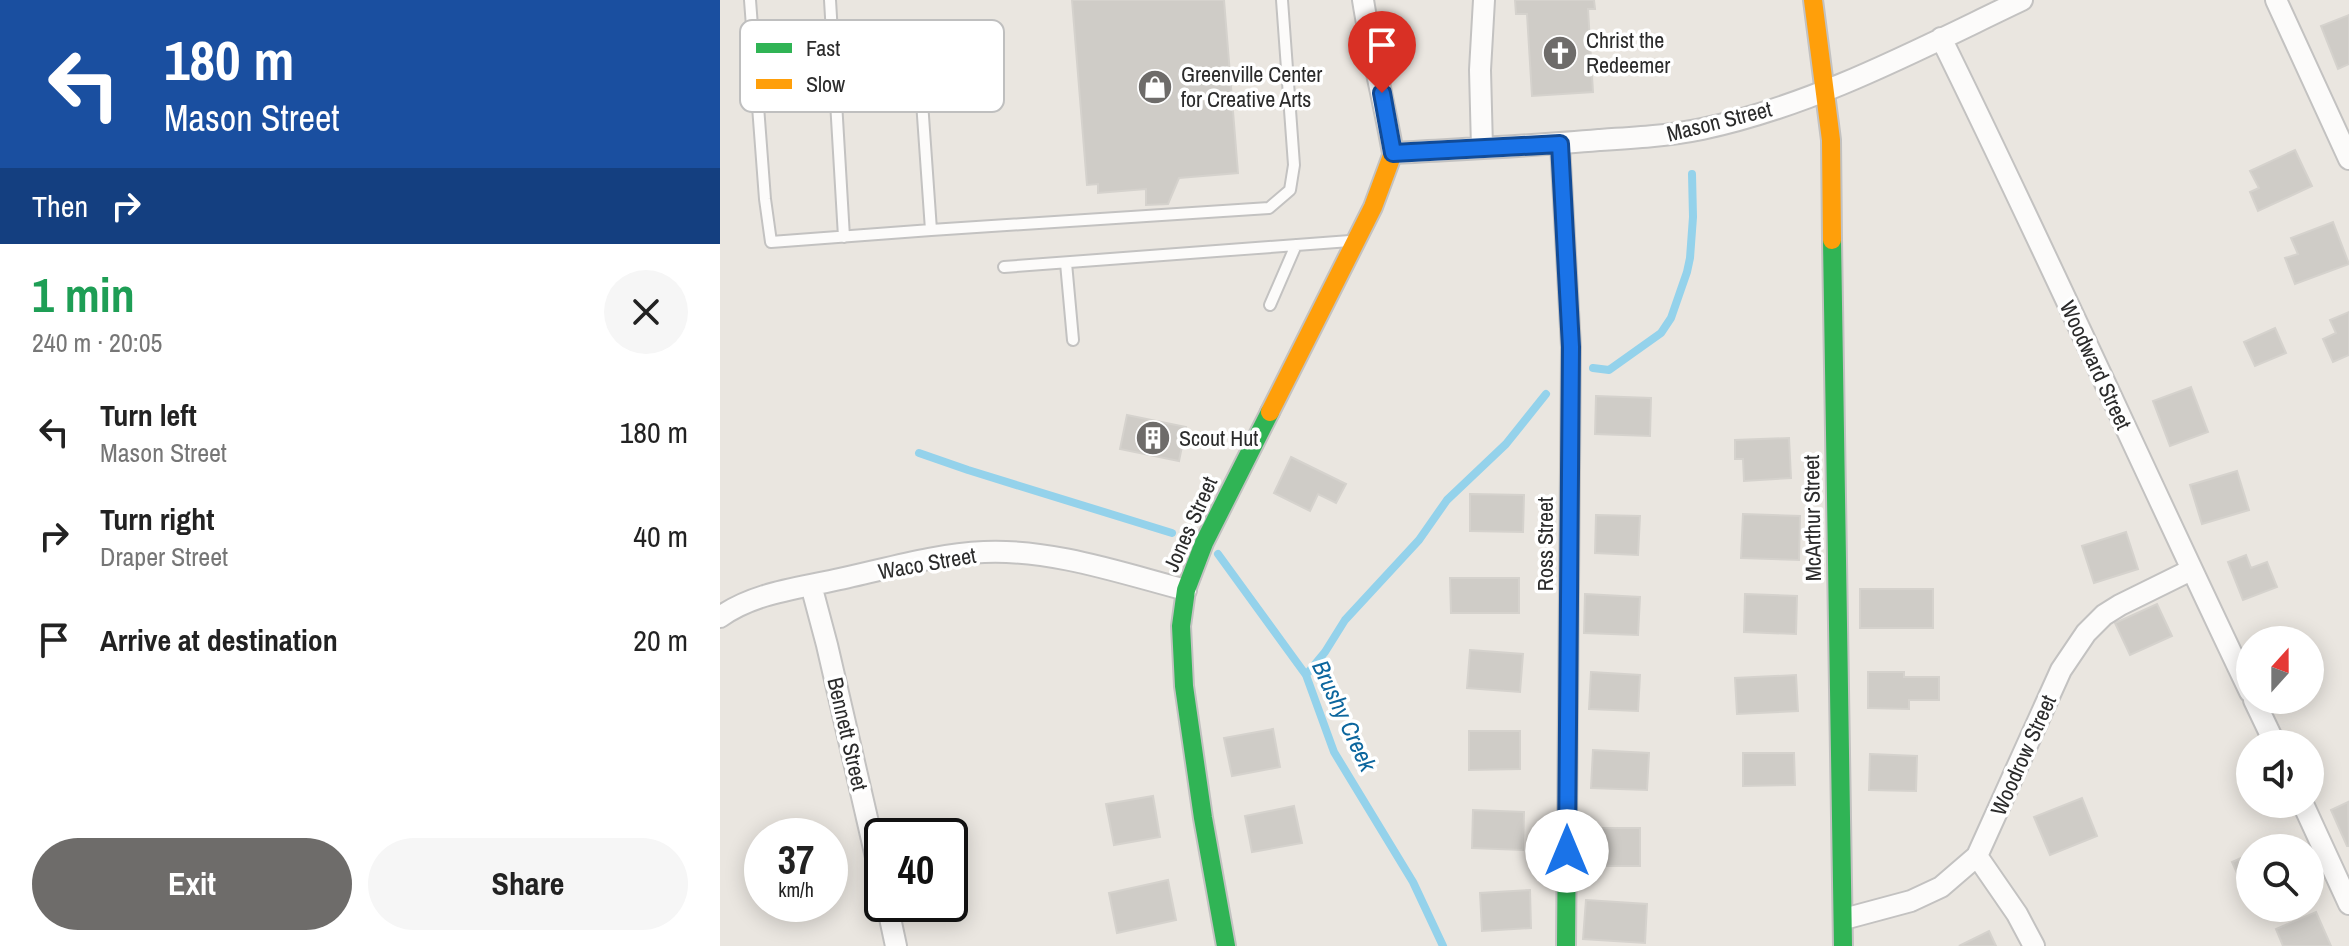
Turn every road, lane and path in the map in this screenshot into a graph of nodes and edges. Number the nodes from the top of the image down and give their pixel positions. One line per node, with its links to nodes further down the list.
1 (750, 0): 9 (lane)
2 (830, 0): 10 (lane)
3 (1282, 0): 20 (lane)
4 (1363, 0): 18 (street)
5 (1484, 0): 17 (street)
6 (1813, 0): 12 (street, McArthur Street)
7 (2022, 0): 11 (street, Mason Street)
8 (2276, 0): 19 (street)
9 (752, 20)
10 (832, 20)
11 (1941, 38): 12 (street, Mason Street); 28 (street, Woodward Street)
12 (1825, 90): 16 (street, Mason Street); 37 (street, McArthur Street)
13 (758, 112): 21 (lane)
14 (837, 112): 21 (lane)
15 (923, 112): 20 (lane)
16 (1560, 144): 17 (street, Mason Street); 41 (street, Ross Street)
17 (1482, 148): 18 (street, Mason Street)
18 (1393, 153): 22 (street, Jones Street)
19 (2349, 159)
20 (931, 230): 21 (lane)
21 (844, 237)
22 (1356, 241): 23 (lane); 30 (street, Jones Street)
23 (1296, 245): 24 (lane); 26 (lane)
24 (1066, 263): 25 (lane); 27 (lane)
25 (1004, 267)
26 (1270, 305)
27 (1073, 340)
28 (2191, 570): 32 (street, Woodward Street); 35 (street, Woodrow Street)
29 (811, 585): 30 (street, Waco Street); 31 (street, Waco Street); 33 (street, Bennett Street)
30 (1186, 590): 40 (street, Jones Street)
31 (720, 617)
32 (2236, 663)
33 (867, 818)
34 (2309, 818): 36 (street)
35 (1977, 856): 37 (street, Woodrow Street); 43 (street)
36 (2349, 904)
37 (1844, 919): 42 (street, McArthur Street)
38 (891, 922): 39 (street)
39 (896, 946)
40 (1226, 946)
41 (1566, 946)
42 (1843, 946)
43 (2034, 946)

